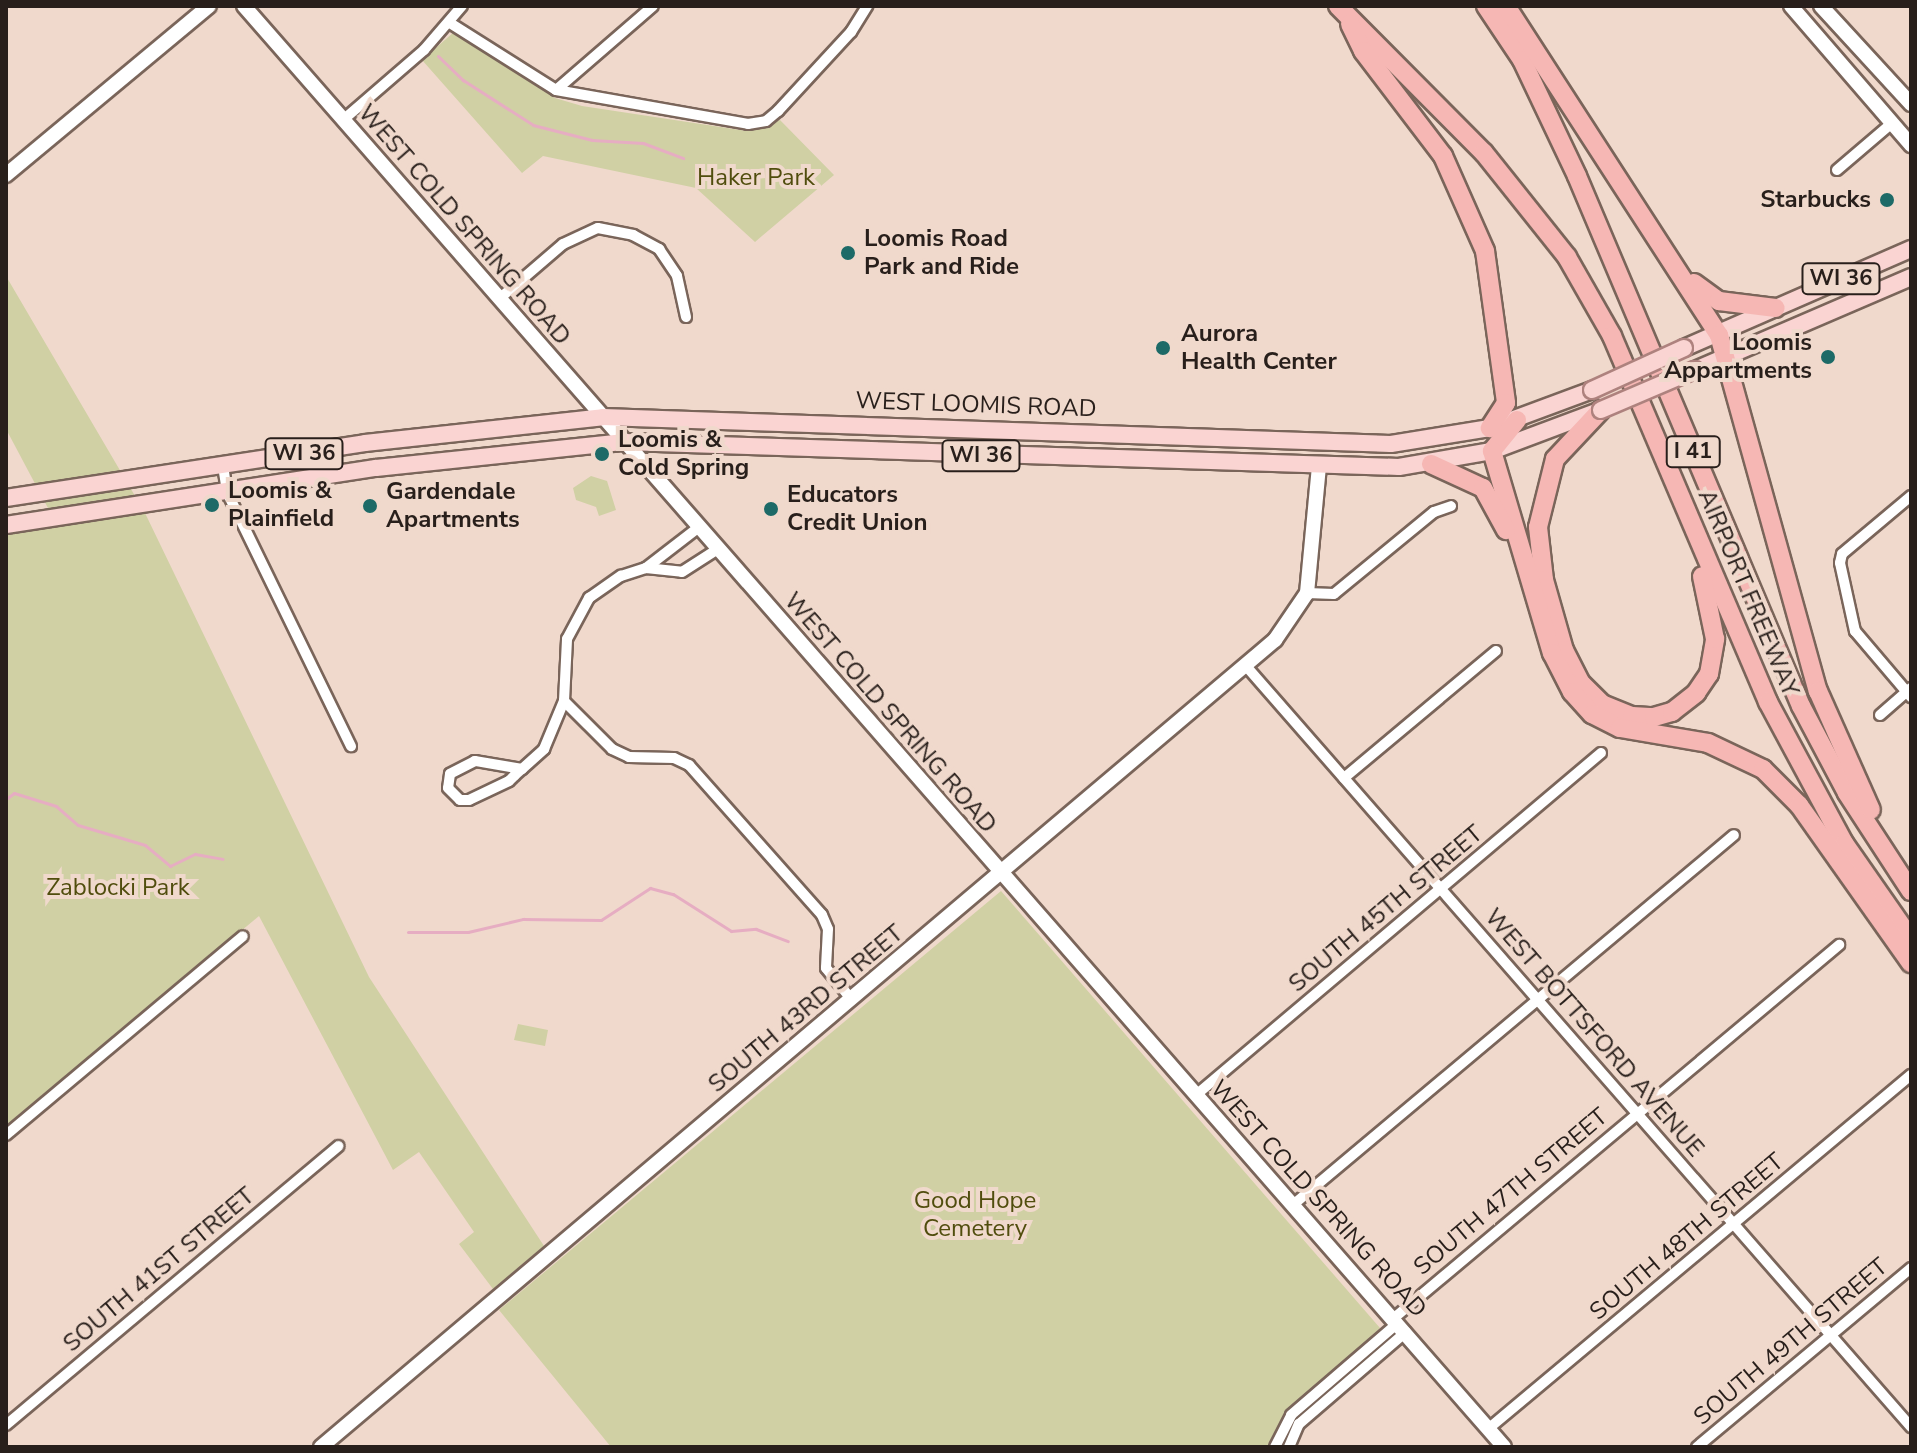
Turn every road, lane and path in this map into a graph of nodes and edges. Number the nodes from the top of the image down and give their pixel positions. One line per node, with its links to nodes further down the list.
1 (209, 6): 18 (street)
2 (244, 6): 14 (street, WEST COLD SPRING ROAD)
3 (462, 6): 11 (street)
4 (653, 6): 12 (street)
5 (867, 6): 12 (street)
6 (1486, 6): 65 (highway, AIRPORT FREEWAY / I 41)
7 (1506, 6): 20 (highway)
8 (1791, 6): 15 (street)
9 (1821, 6): 13 (street)
10 (1341, 8): 30 (highway); 32 (highway, AIRPORT FREEWAY / I 41)
11 (450, 23): 12 (street); 14 (street)
12 (556, 90)
13 (1911, 104)
14 (343, 120): 22 (street, WEST COLD SPRING ROAD)
15 (1892, 123): 16 (street); 17 (street)
16 (1911, 145)
17 (1837, 170)
18 (6, 175)
19 (1911, 249): 23 (main road, WEST LOOMIS ROAD / WI 36)
20 (1681, 272): 23 (highway); 25 (highway)
21 (1911, 277): 26 (main road, WI 36)
22 (499, 299): 24 (street); 28 (street, WEST COLD SPRING ROAD)
23 (1776, 308): 25 (main road, WEST LOOMIS ROAD / WI 36)
24 (686, 317)
25 (1719, 335): 26 (highway); 29 (main road, WEST LOOMIS ROAD / WI 36, bridge)
26 (1727, 355): 27 (main road, WI 36, bridge); 63 (highway)
27 (1601, 410): 32 (highway); 36 (main road, WI 36)
28 (603, 417): 31 (main road, WEST LOOMIS ROAD / WI 36); 33 (street, WEST COLD SPRING ROAD); 40 (main road, WEST LOOMIS ROAD / WI 36)
29 (1517, 420): 30 (main road, WEST LOOMIS ROAD / WI 36); 36 (highway)
30 (1490, 428): 35 (main road, WEST LOOMIS ROAD / WI 36)
31 (962, 429): 34 (main road, WEST LOOMIS ROAD / WI 36); 37 (main road)
32 (1656, 437): 67 (highway, AIRPORT FREEWAY / I 41)
33 (625, 442): 37 (main road, WI 36); 42 (main road, WI 36); 47 (street, WEST COLD SPRING ROAD)
34 (1319, 443): 35 (main road, WEST LOOMIS ROAD / WI 36); 39 (main road)
35 (1375, 444): 41 (main road)
36 (1492, 451): 38 (main road, WI 36); 50 (highway)
37 (964, 455): 39 (main road, WI 36)
38 (1431, 464): 41 (main road, WI 36); 50 (highway)
39 (1248, 465): 41 (main road, WI 36)
40 (223, 466): 42 (street); 44 (main road, WEST LOOMIS ROAD / WI 36)
41 (1319, 467): 51 (street, SOUTH 43RD STREET)
42 (227, 492): 46 (main road, WI 36); 57 (street)
43 (1911, 496): 54 (street)
44 (6, 498)
45 (1451, 506): 51 (street)
46 (6, 525)
47 (699, 527): 48 (street, WEST COLD SPRING ROAD); 49 (street)
48 (718, 549): 49 (street); 62 (street, WEST COLD SPRING ROAD)
49 (646, 568): 55 (street)
50 (1525, 568): 69 (highway)
51 (1307, 593): 53 (street, SOUTH 43RD STREET)
52 (1496, 651): 60 (street)
53 (1246, 666): 60 (street, WEST BOTTSFORD AVENUE); 62 (street, SOUTH 43RD STREET)
54 (1910, 692): 56 (street)
55 (564, 701): 59 (street); 70 (street)
56 (1880, 715)
57 (351, 746)
58 (1601, 753): 64 (street, SOUTH 45TH STREET)
59 (522, 769): 59 (street)
60 (1344, 778): 64 (street, WEST BOTTSFORD AVENUE)
61 (1734, 835): 71 (street)
62 (999, 873): 70 (street, SOUTH 43RD STREET); 73 (street, WEST COLD SPRING ROAD)
63 (1911, 873)
64 (1442, 890): 71 (street, WEST BOTTSFORD AVENUE); 73 (street, SOUTH 45TH STREET)
65 (1911, 891)
66 (243, 936): 75 (street)
67 (1911, 939)
68 (1839, 945): 74 (street, SOUTH 47TH STREET)
69 (1911, 963)
70 (852, 1000): 87 (street, SOUTH 43RD STREET)
71 (1539, 1001): 74 (street, WEST BOTTSFORD AVENUE); 77 (street)
72 (1911, 1075): 78 (street, SOUTH 48TH STREET)
73 (1196, 1095): 77 (street, WEST COLD SPRING ROAD)
74 (1636, 1112): 78 (street, WEST BOTTSFORD AVENUE); 80 (street, SOUTH 47TH STREET)
75 (6, 1135)
76 (338, 1146): 84 (street, SOUTH 41ST STREET)
77 (1294, 1204): 80 (street, WEST COLD SPRING ROAD)
78 (1733, 1223): 81 (street, WEST BOTTSFORD AVENUE); 86 (street, SOUTH 48TH STREET)
79 (1911, 1268): 81 (street, SOUTH 49TH STREET)
80 (1399, 1324): 82 (street); 83 (street); 86 (street, WEST COLD SPRING ROAD)
81 (1830, 1335): 85 (street, WEST BOTTSFORD AVENUE); 91 (street, SOUTH 49TH STREET)
82 (1291, 1415): 83 (street); 88 (street)
83 (1299, 1424): 89 (street)
84 (6, 1425)
85 (1911, 1427)
86 (1488, 1429): 90 (street, WEST COLD SPRING ROAD)
87 (321, 1447)
88 (1275, 1447)
89 (1289, 1447)
90 (1504, 1447)
91 (1697, 1447)

